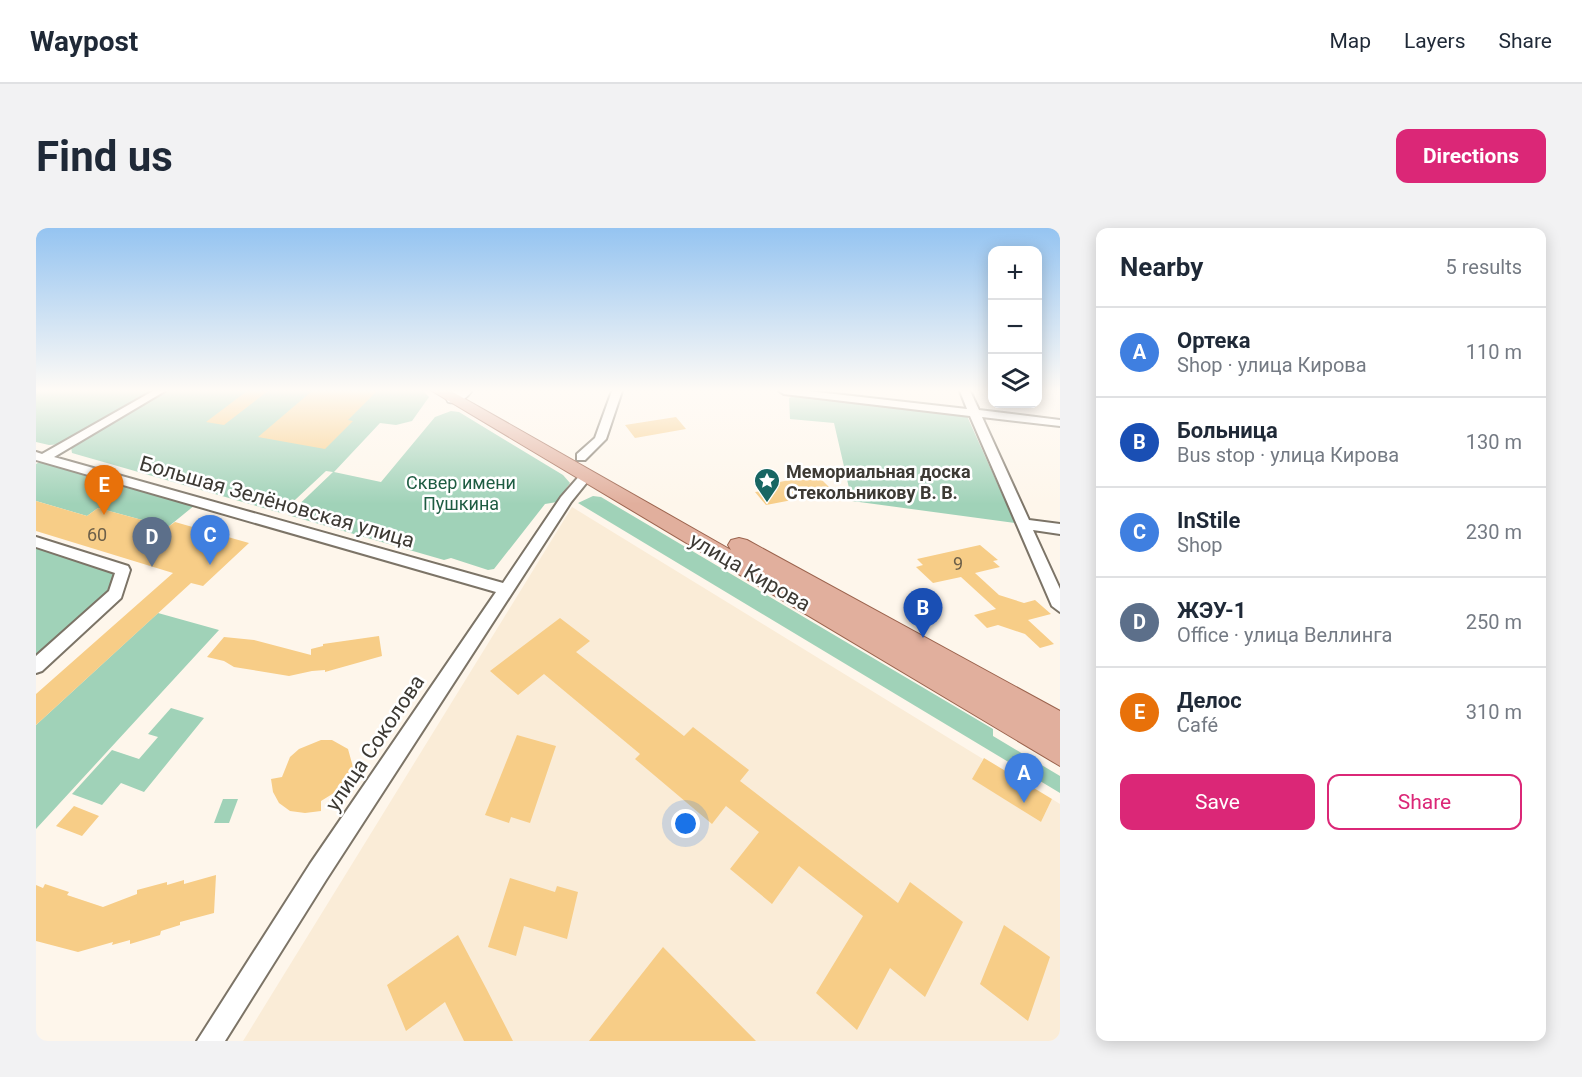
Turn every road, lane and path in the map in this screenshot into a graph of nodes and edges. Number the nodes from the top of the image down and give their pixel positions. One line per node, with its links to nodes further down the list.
1 (91, 429): 5 (street)
2 (519, 429): 6 (main road, улица Кирова)
3 (604, 429): 6 (street, улица Соколова)
4 (982, 429): 7 (street)
5 (40, 457): 10 (street, Большая Зелёновская улица)
6 (588, 466): 10 (street, улица Соколова); 12 (main road, улица Кирова)
7 (1024, 524): 8 (street); 11 (street)
8 (1060, 529)
9 (36, 542): 13 (street)
10 (506, 589): 16 (street, улица Соколова)
11 (1060, 606)
12 (851, 619): 14 (main road, улица Кирова); 15 (main road, улица Кирова)
13 (36, 666)
14 (1060, 726)
15 (1060, 753)
16 (210, 1041)

